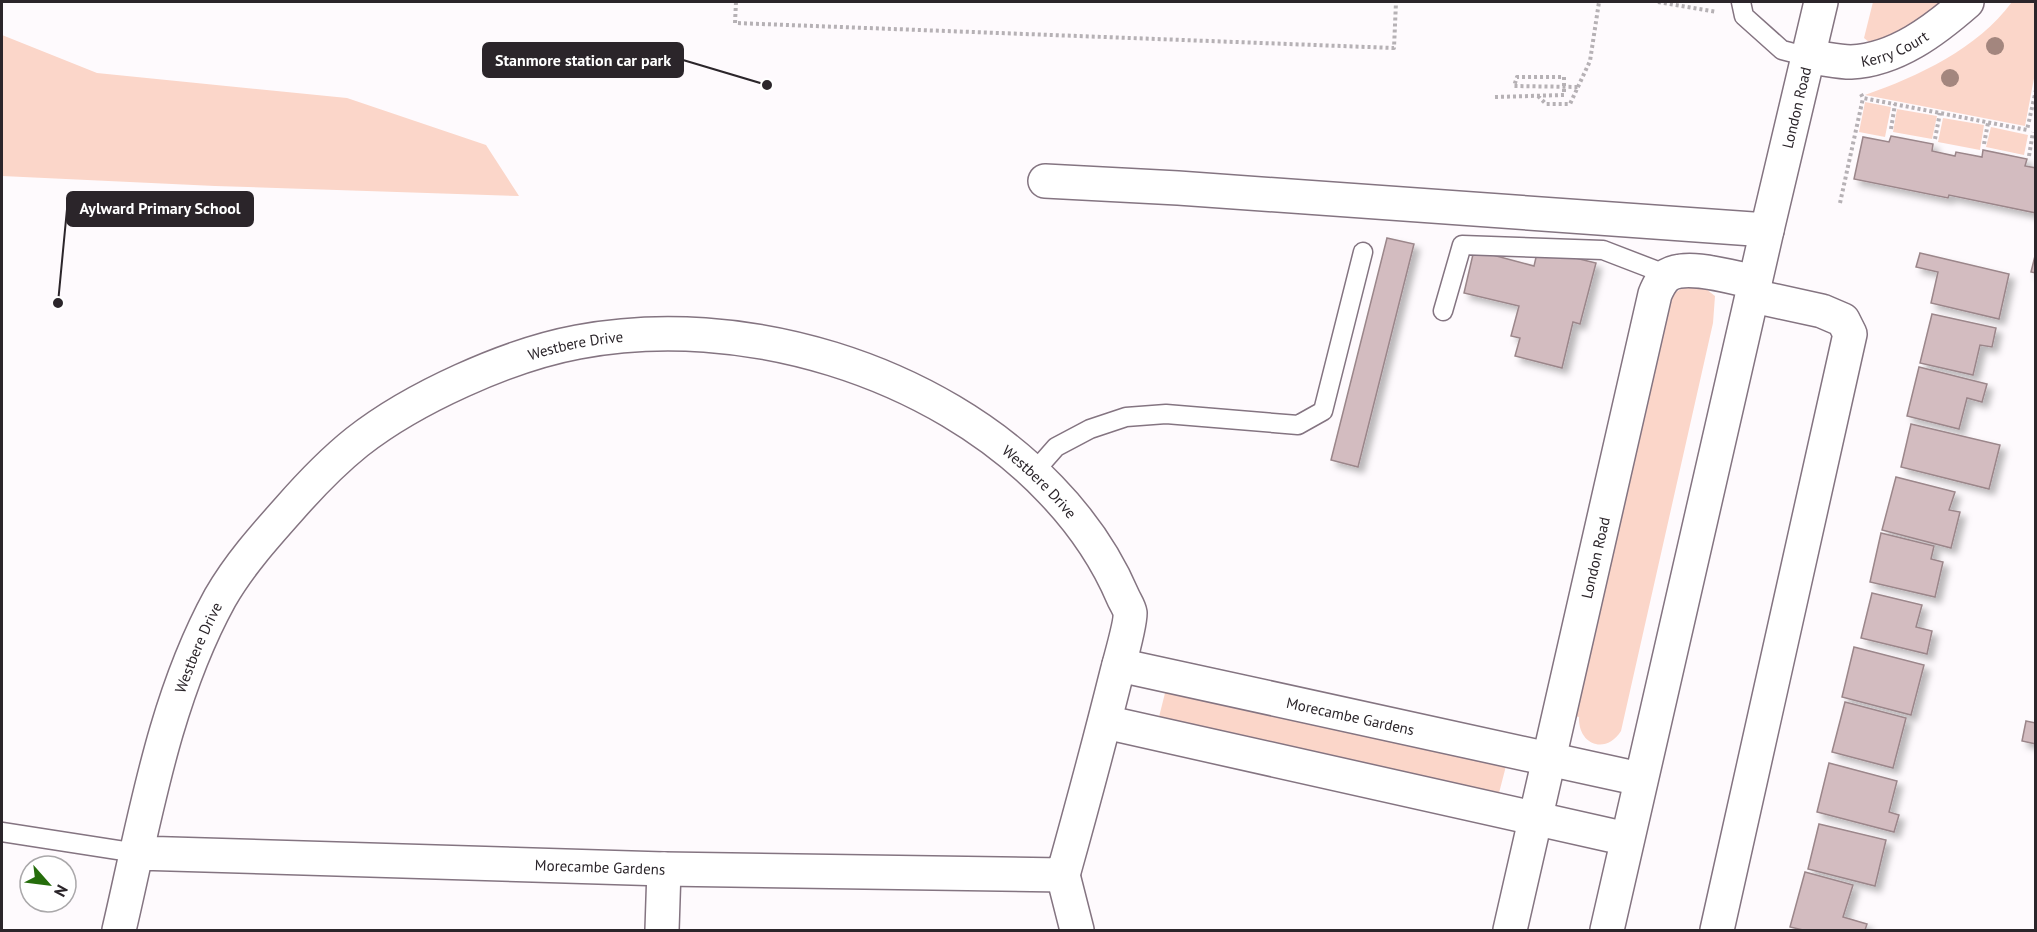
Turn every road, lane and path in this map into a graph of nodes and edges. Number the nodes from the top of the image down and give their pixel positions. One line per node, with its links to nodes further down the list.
1 (736, 2): 2 (path)
2 (1396, 2)
3 (1599, 2): 10 (path)
4 (1658, 2): 8 (path)
5 (1741, 2): 9 (lane)
6 (1821, 2): 9 (street, London Road)
7 (1967, 2): 9 (street, Kerry Court)
8 (1700, 10)
9 (1809, 57): 27 (street, London Road)
10 (1578, 87): 13 (path); 13 (path)
11 (1859, 89): 15 (path)
12 (2036, 90): 20 (path)
13 (1538, 96): 14 (path)
14 (1496, 97)
15 (1863, 98): 16 (path); 26 (path)
16 (1895, 104): 17 (path); 19 (path)
17 (1940, 113): 18 (path); 22 (path)
18 (1988, 123): 20 (path); 23 (path)
19 (1891, 129)
20 (2027, 130): 21 (path)
21 (2035, 132): 24 (path)
22 (1935, 139)
23 (1984, 144)
24 (2029, 156)
25 (1045, 181): 27 (street)
26 (1840, 203)
27 (1767, 230): 30 (street, London Road)
28 (1363, 252): 32 (lane)
29 (1668, 275): 30 (street); 31 (lane); 35 (street, London Road)
30 (1754, 289): 36 (street, London Road); 48 (street)
31 (1443, 311)
32 (1034, 472): 33 (street, Westbere Drive); 40 (street, Westbere Drive)
33 (1119, 665): 34 (street); 35 (street, Morecambe Gardens)
34 (1105, 722): 37 (street); 42 (street)
35 (1549, 759): 36 (street, Morecambe Gardens); 37 (street, London Road)
36 (1640, 779): 39 (street, London Road)
37 (1536, 819): 39 (street); 46 (street, London Road)
38 (2, 832): 40 (lane)
39 (1627, 839): 47 (street, London Road)
40 (137, 853): 41 (street, Morecambe Gardens); 43 (street, Westbere Drive)
41 (664, 869): 42 (street, Morecambe Gardens); 44 (street)
42 (1063, 875): 45 (street)
43 (119, 930)
44 (662, 930)
45 (1077, 930)
46 (1510, 930)
47 (1607, 930)
48 (1716, 930)

